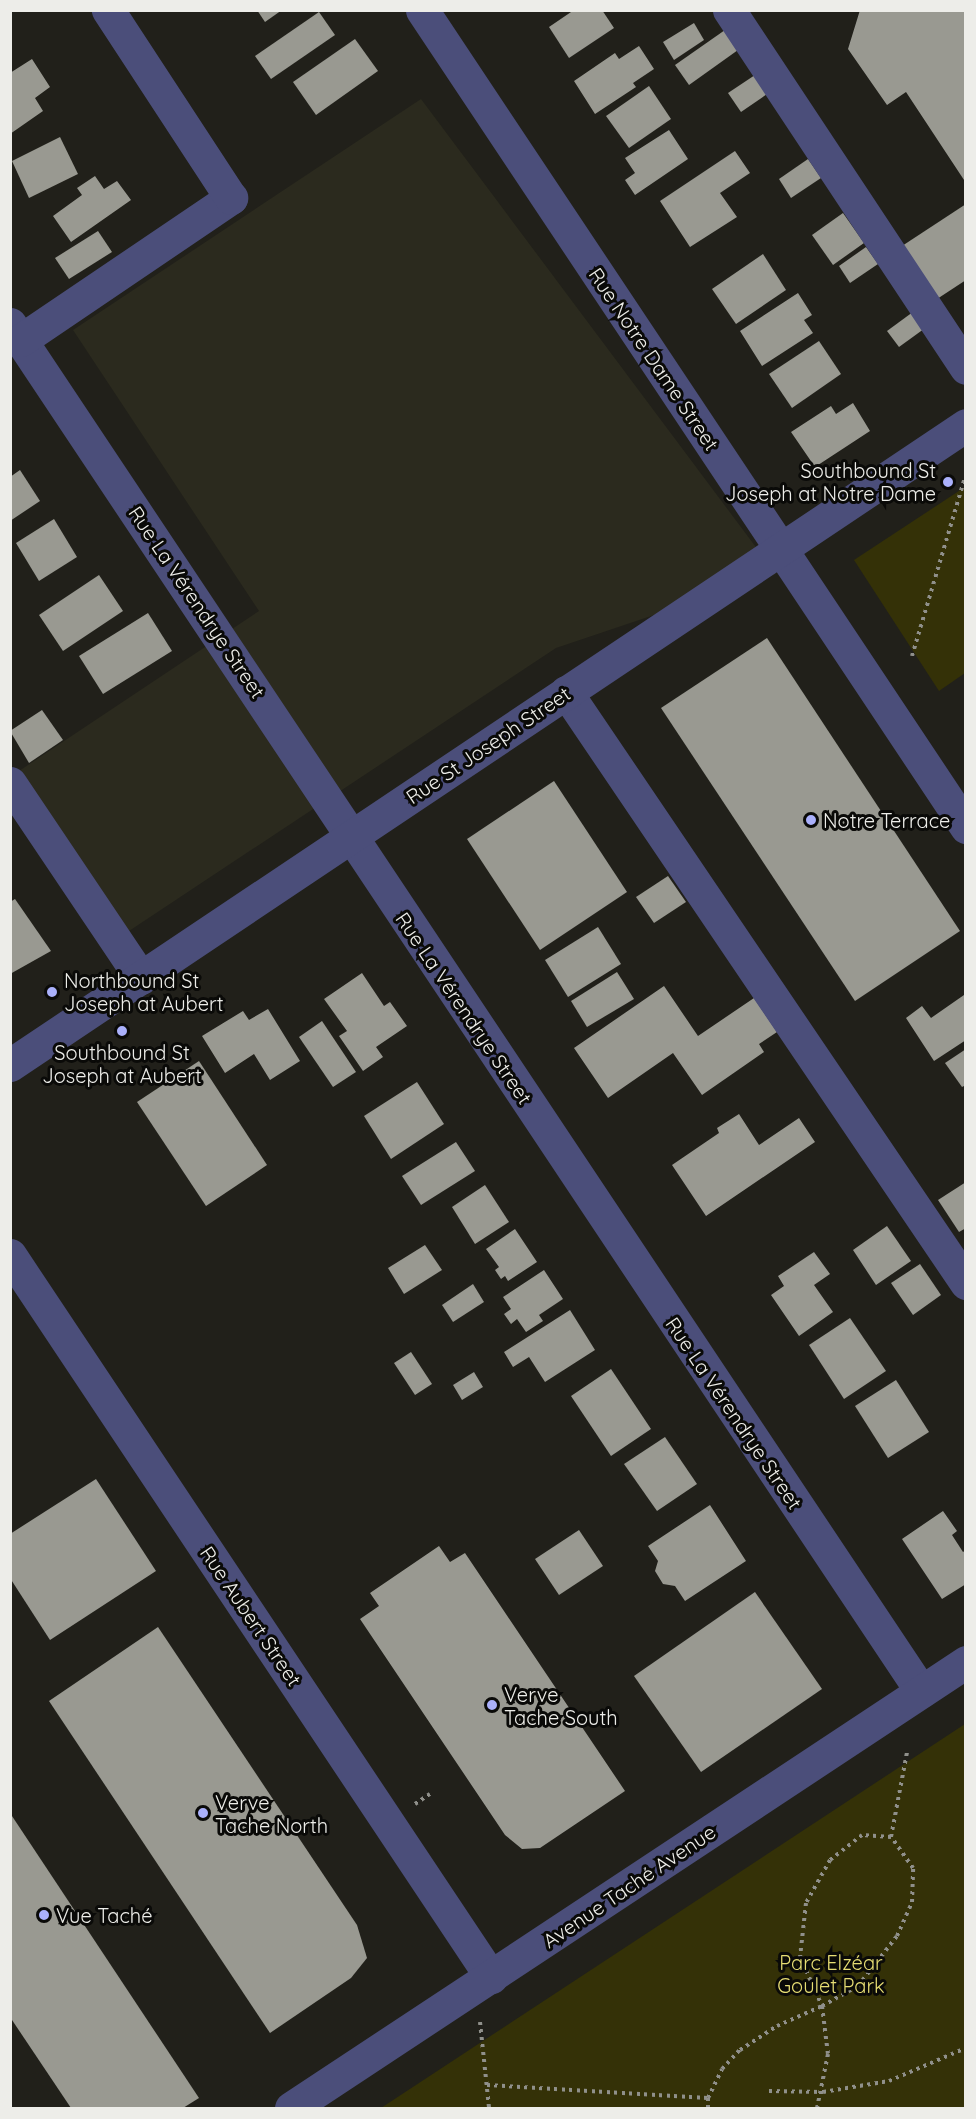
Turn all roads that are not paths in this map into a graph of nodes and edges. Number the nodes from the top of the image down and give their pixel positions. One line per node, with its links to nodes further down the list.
1 (108, 10): 4 (street)
2 (422, 10): 7 (street, Rue Notre Dame Street)
3 (729, 10): 5 (street)
4 (16, 332): 11 (street, Rue La Vérendrye Street)
5 (966, 368)
6 (966, 425): 7 (street, Rue St Joseph Street)
7 (781, 549): 8 (street, Rue St Joseph Street); 10 (street, Rue Notre Dame Street)
8 (566, 692): 11 (street, Rue St Joseph Street); 15 (street)
9 (10, 783): 12 (street)
10 (966, 827)
11 (352, 836): 12 (street, Rue St Joseph Street); 17 (street, Rue La Vérendrye Street)
12 (141, 978): 13 (street, Rue St Joseph Street)
13 (10, 1065)
14 (10, 1254): 18 (street, Rue Aubert Street)
15 (966, 1283)
16 (966, 1662): 17 (street, Avenue Taché Avenue)
17 (921, 1691): 18 (street, Avenue Taché Avenue)
18 (490, 1977): 19 (street, Avenue Taché Avenue)
19 (291, 2109)

